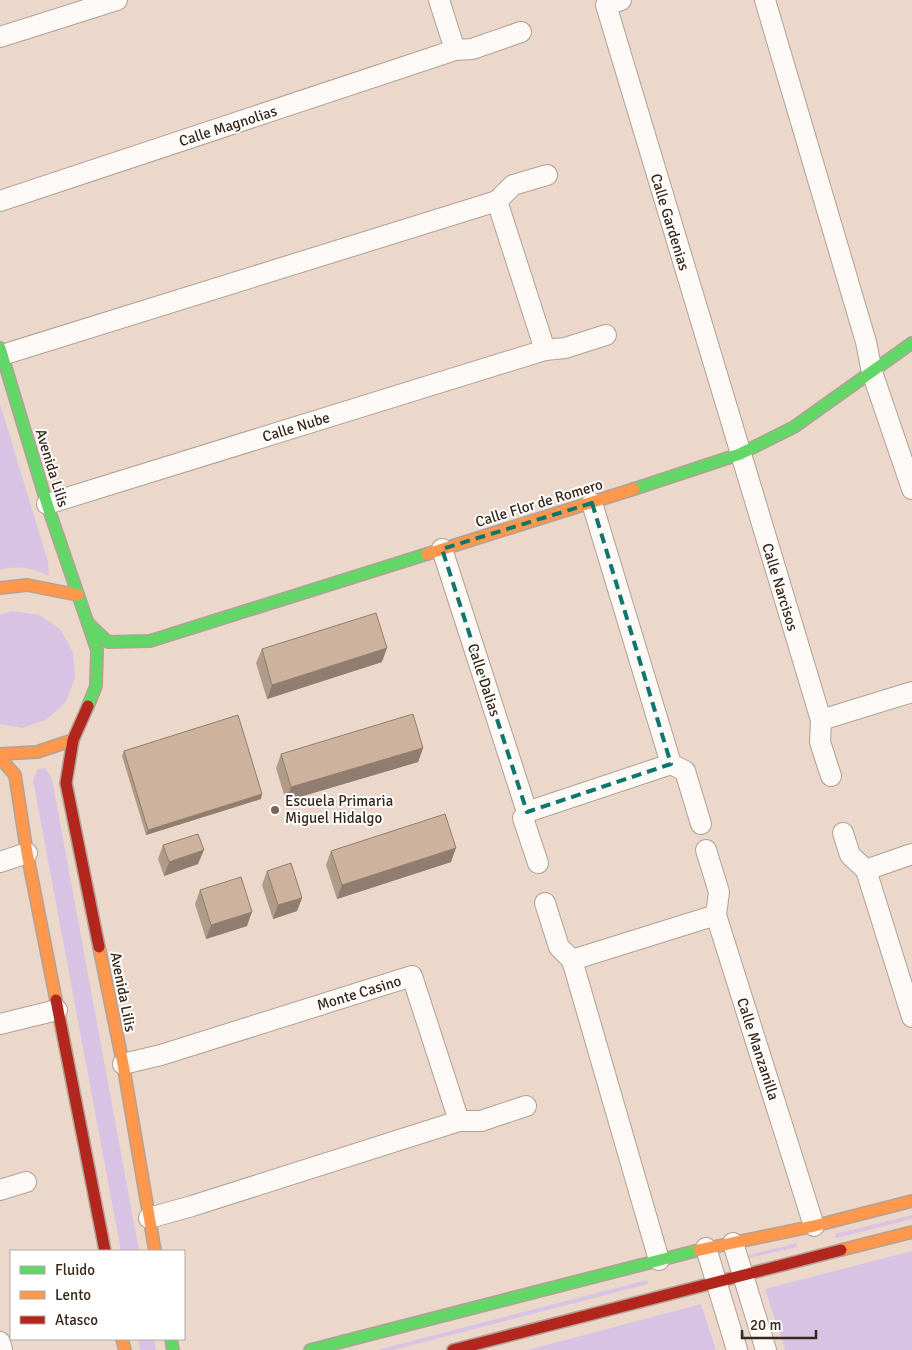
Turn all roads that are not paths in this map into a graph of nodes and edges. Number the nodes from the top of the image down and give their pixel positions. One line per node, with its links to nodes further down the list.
1 (117, 0): 6 (street)
2 (439, 0): 7 (street)
3 (621, 0): 16 (street, Calle Gardenias)
4 (765, 0): 15 (street)
5 (521, 32): 7 (street, Calle Magnolias)
6 (0, 37)
7 (456, 50): 9 (street, Calle Magnolias)
8 (547, 175): 10 (street)
9 (0, 201)
10 (497, 201): 13 (street); 14 (street)
11 (606, 335): 13 (street, Calle Nube)
12 (912, 342): 15 (main road, Calle Flor de Romero)
13 (545, 350): 19 (street, Calle Nube)
14 (1, 351): 19 (main road, Avenida Lilis)
15 (872, 372): 16 (main road, Calle Flor de Romero); 17 (street)
16 (740, 454): 18 (main road, Calle Flor de Romero); 29 (street, Calle Narcisos)
17 (912, 489)
18 (592, 503): 20 (main road, Calle Flor de Romero); 33 (street)
19 (48, 504): 22 (main road, Avenida Lilis)
20 (442, 549): 24 (main road, Calle Flor de Romero); 35 (street, Calle Dalias)
21 (0, 588): 22 (main road)
22 (78, 595): 23 (main road, Avenida Lilis)
23 (88, 624): 24 (main road, Calle Flor de Romero); 27 (main road, Avenida Lilis)
24 (150, 641): 25 (main road, Calle Flor de Romero)
25 (134, 652)
26 (107, 674): 27 (main road)
27 (96, 686): 30 (main road)
28 (912, 692): 29 (street)
29 (820, 720): 34 (street, Calle Narcisos)
30 (72, 740): 31 (main road); 50 (main road, Avenida Lilis)
31 (0, 754)
32 (0, 758): 39 (main road)
33 (671, 764): 35 (street); 36 (street)
34 (831, 776)
35 (527, 812): 42 (street, Calle Dalias)
36 (701, 824)
37 (844, 833): 43 (street)
38 (706, 850): 45 (street, Calle Manzanilla)
39 (27, 853): 41 (street); 47 (main road)
40 (912, 854): 43 (street)
41 (0, 862)
42 (538, 862)
43 (866, 870): 48 (street)
44 (545, 904): 46 (street)
45 (716, 915): 46 (street); 58 (street, Calle Manzanilla)
46 (572, 960): 63 (street)
47 (57, 1010): 49 (street); 61 (main road)
48 (912, 1017)
49 (0, 1024)
50 (123, 1064): 52 (street, Monte Casino); 56 (main road, Avenida Lilis)
51 (526, 1106): 52 (street)
52 (458, 1120): 56 (street)
53 (26, 1182): 54 (street)
54 (0, 1190)
55 (912, 1201): 58 (main road)
56 (150, 1218): 62 (main road, Avenida Lilis)
57 (912, 1232): 58 (main road)
58 (817, 1241): 59 (main road); 64 (main road)
59 (732, 1243): 60 (main road); 64 (street)
60 (706, 1248): 63 (main road); 65 (street)
61 (105, 1250)
62 (156, 1250)
63 (659, 1260): 68 (main road)
64 (744, 1275): 65 (main road); 71 (street)
65 (715, 1282): 69 (main road); 70 (street)
66 (0, 1342): 67 (street)
67 (2, 1350)
68 (310, 1350)
69 (453, 1350)
70 (736, 1350)
71 (766, 1350)

